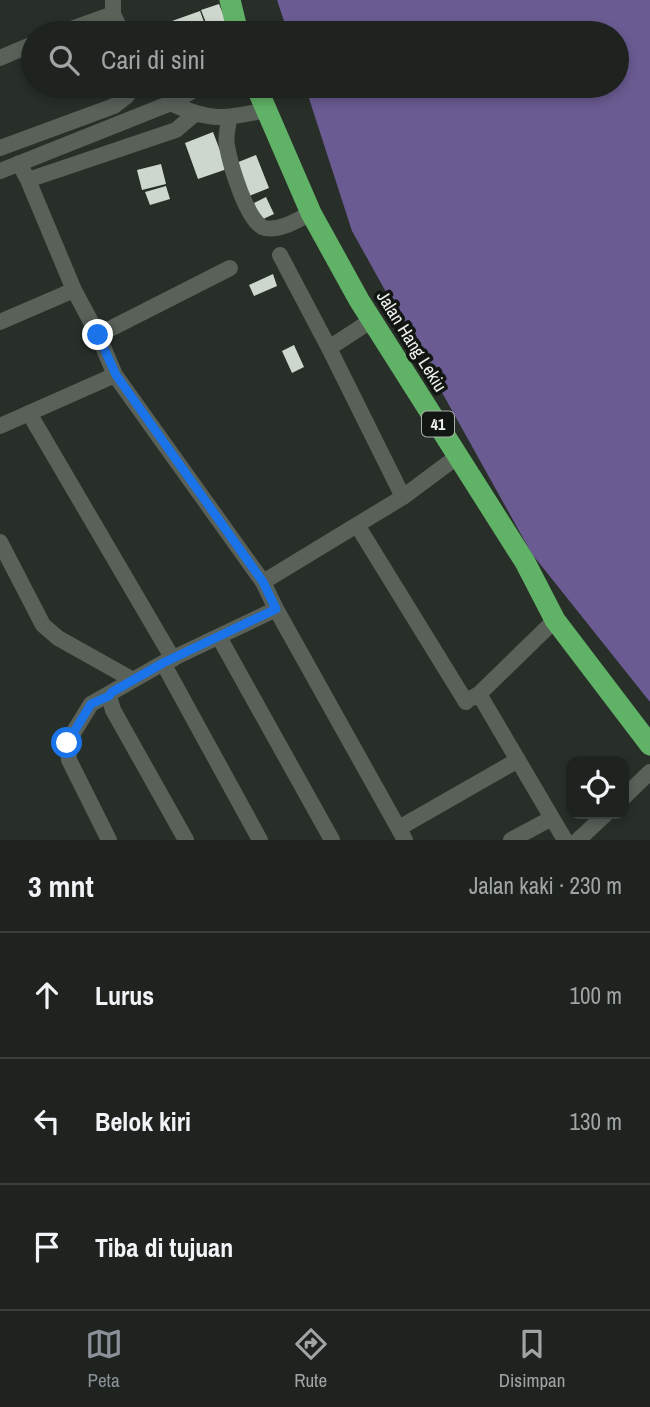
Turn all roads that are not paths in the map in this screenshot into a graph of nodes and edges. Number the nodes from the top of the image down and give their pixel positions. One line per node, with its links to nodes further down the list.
1 (230, 0): 4 (highway)
2 (113, 7): 3 (street)
3 (84, 21)
4 (235, 21)
5 (21, 49): 6 (street)
6 (0, 58)
7 (124, 98): 14 (street)
8 (180, 98): 10 (street)
9 (261, 98): 11 (highway, Jalan Hang Lekiu / 41)
10 (171, 103): 12 (street); 15 (street)
11 (266, 110): 13 (street); 18 (highway, Jalan Hang Lekiu / 41)
12 (196, 113): 13 (street); 17 (street)
13 (229, 119): 18 (street)
14 (0, 148)
15 (19, 163): 16 (street); 17 (street)
16 (0, 171)
17 (28, 180): 21 (street)
18 (311, 213): 22 (highway, Jalan Hang Lekiu / 41)
19 (280, 255): 25 (street)
20 (230, 268): 24 (street)
21 (74, 290): 23 (street); 24 (street)
22 (372, 320): 25 (street); 29 (highway, Jalan Hang Lekiu / 41)
23 (0, 322)
24 (98, 335): 26 (street)
25 (329, 348): 30 (street)
26 (116, 375): 27 (street); 33 (street)
27 (29, 413): 28 (street); 37 (street)
28 (0, 425)
29 (458, 456): 30 (street); 35 (highway, Jalan Hang Lekiu / 41)
30 (403, 496): 31 (street)
31 (357, 524): 33 (street); 40 (street)
32 (0, 542): 38 (street)
33 (263, 582): 34 (street)
34 (276, 609): 36 (street); 47 (street)
35 (555, 620): 40 (street); 41 (highway, Jalan Hang Lekiu / 41)
36 (219, 637): 37 (street); 51 (street)
37 (168, 661): 38 (street); 50 (street)
38 (133, 680): 39 (street)
39 (109, 696): 48 (street); 49 (street)
40 (468, 701): 42 (street)
41 (650, 745)
42 (518, 760): 45 (street); 47 (street)
43 (650, 772): 44 (street)
44 (629, 792)
45 (552, 818): 52 (street); 53 (street)
46 (601, 819): 54 (street)
47 (402, 834)
48 (109, 840)
49 (186, 840)
50 (260, 840)
51 (332, 840)
52 (512, 840)
53 (565, 840)
54 (578, 840)

